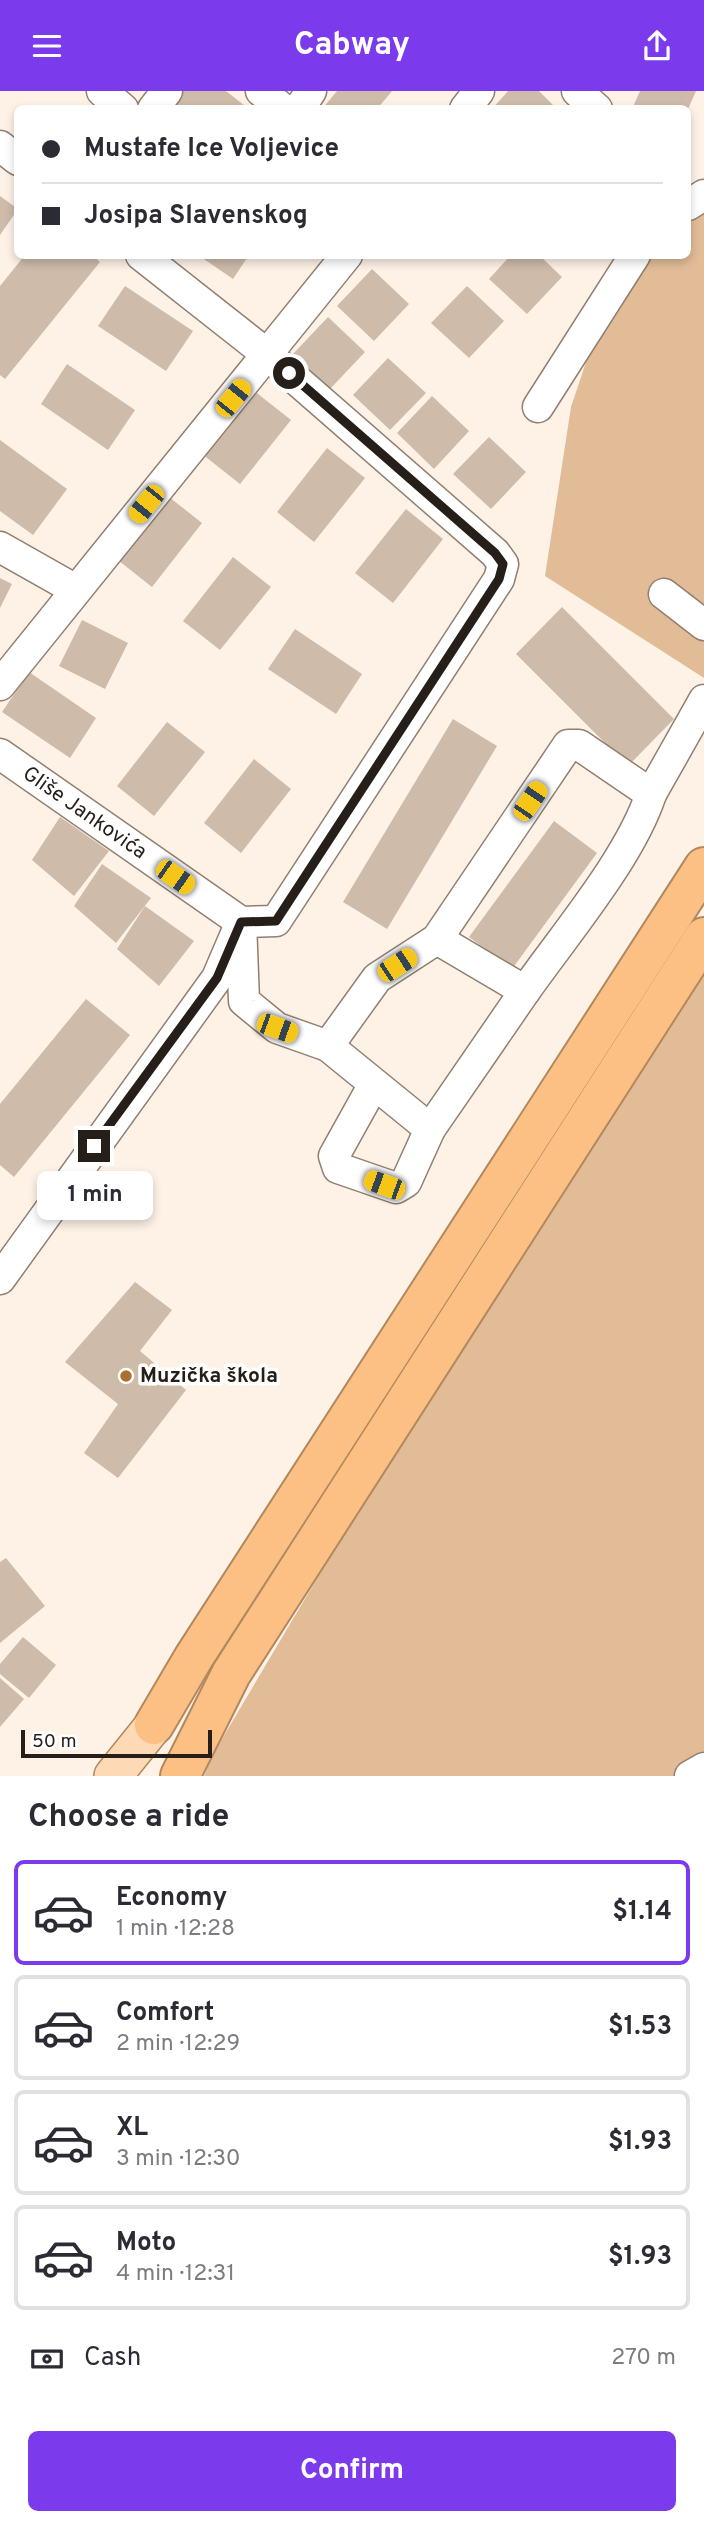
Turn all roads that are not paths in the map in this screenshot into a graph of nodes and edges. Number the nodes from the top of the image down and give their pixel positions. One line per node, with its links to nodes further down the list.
1 (102, 91): 6 (street)
2 (167, 91): 7 (street)
3 (261, 91): 8 (street)
4 (479, 91): 9 (street)
5 (577, 91): 10 (street)
6 (118, 105)
7 (156, 105)
8 (278, 105)
9 (468, 105)
10 (593, 105)
11 (0, 146): 12 (street)
12 (14, 157)
13 (146, 259): 16 (street)
14 (344, 259): 16 (street)
15 (632, 259): 17 (street)
16 (268, 355): 19 (street); 27 (street)
17 (538, 407)
18 (0, 547): 19 (street)
19 (76, 590): 22 (street)
20 (664, 594): 21 (street)
21 (704, 625)
22 (0, 685)
23 (704, 701): 25 (street)
24 (0, 754): 27 (street, Gliše Jankovića)
25 (651, 794): 29 (street); 30 (street)
26 (704, 867): 36 (highway)
27 (241, 922): 31 (street); 34 (street)
28 (704, 937): 40 (highway)
29 (437, 939): 30 (street); 31 (street)
30 (525, 991): 33 (street)
31 (328, 1047): 32 (street)
32 (374, 1084): 33 (street); 33 (street)
33 (430, 1129)
34 (9, 1242): 35 (street)
35 (0, 1279)
36 (154, 1725): 38 (main road); 39 (main road)
37 (704, 1768): 41 (street)
38 (113, 1776)
39 (130, 1776)
40 (180, 1776)
41 (690, 1776)

